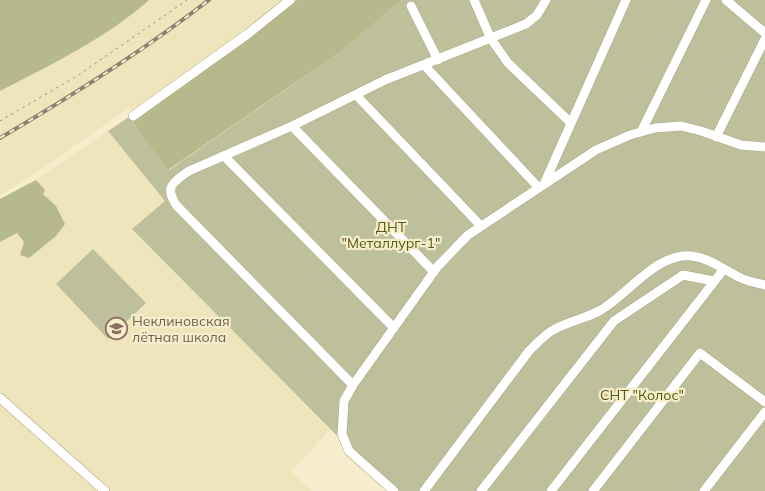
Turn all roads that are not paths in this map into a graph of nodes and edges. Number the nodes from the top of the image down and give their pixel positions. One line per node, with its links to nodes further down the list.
1 (290, 0): 14 (street)
2 (474, 0): 9 (street)
3 (546, 0): 9 (street)
4 (626, 0): 15 (street)
5 (706, 0): 17 (street)
6 (726, 0): 8 (street)
7 (411, 6): 11 (street)
8 (765, 34)
9 (491, 39): 11 (street); 15 (street)
10 (765, 40): 18 (street)
11 (438, 60): 12 (street)
12 (424, 65): 13 (street); 21 (street)
13 (356, 95): 16 (street); 22 (street)
14 (133, 116)
15 (571, 123): 21 (street)
16 (292, 126): 20 (street); 24 (street)
17 (641, 132): 18 (street); 21 (street)
18 (716, 137): 19 (street)
19 (765, 147)
20 (224, 156): 27 (street); 28 (street)
21 (541, 186): 22 (street)
22 (481, 226): 24 (street)
23 (724, 269): 25 (street); 26 (street); 34 (street)
24 (434, 272): 27 (street)
25 (714, 281): 35 (street); 36 (street)
26 (765, 285)
27 (394, 328): 28 (street)
28 (353, 385): 33 (street)
29 (0, 398): 32 (street)
30 (765, 402): 37 (street)
31 (765, 412): 38 (street)
32 (105, 491)
33 (394, 491)
34 (424, 491)
35 (481, 491)
36 (551, 491)
37 (593, 491)
38 (704, 491)

